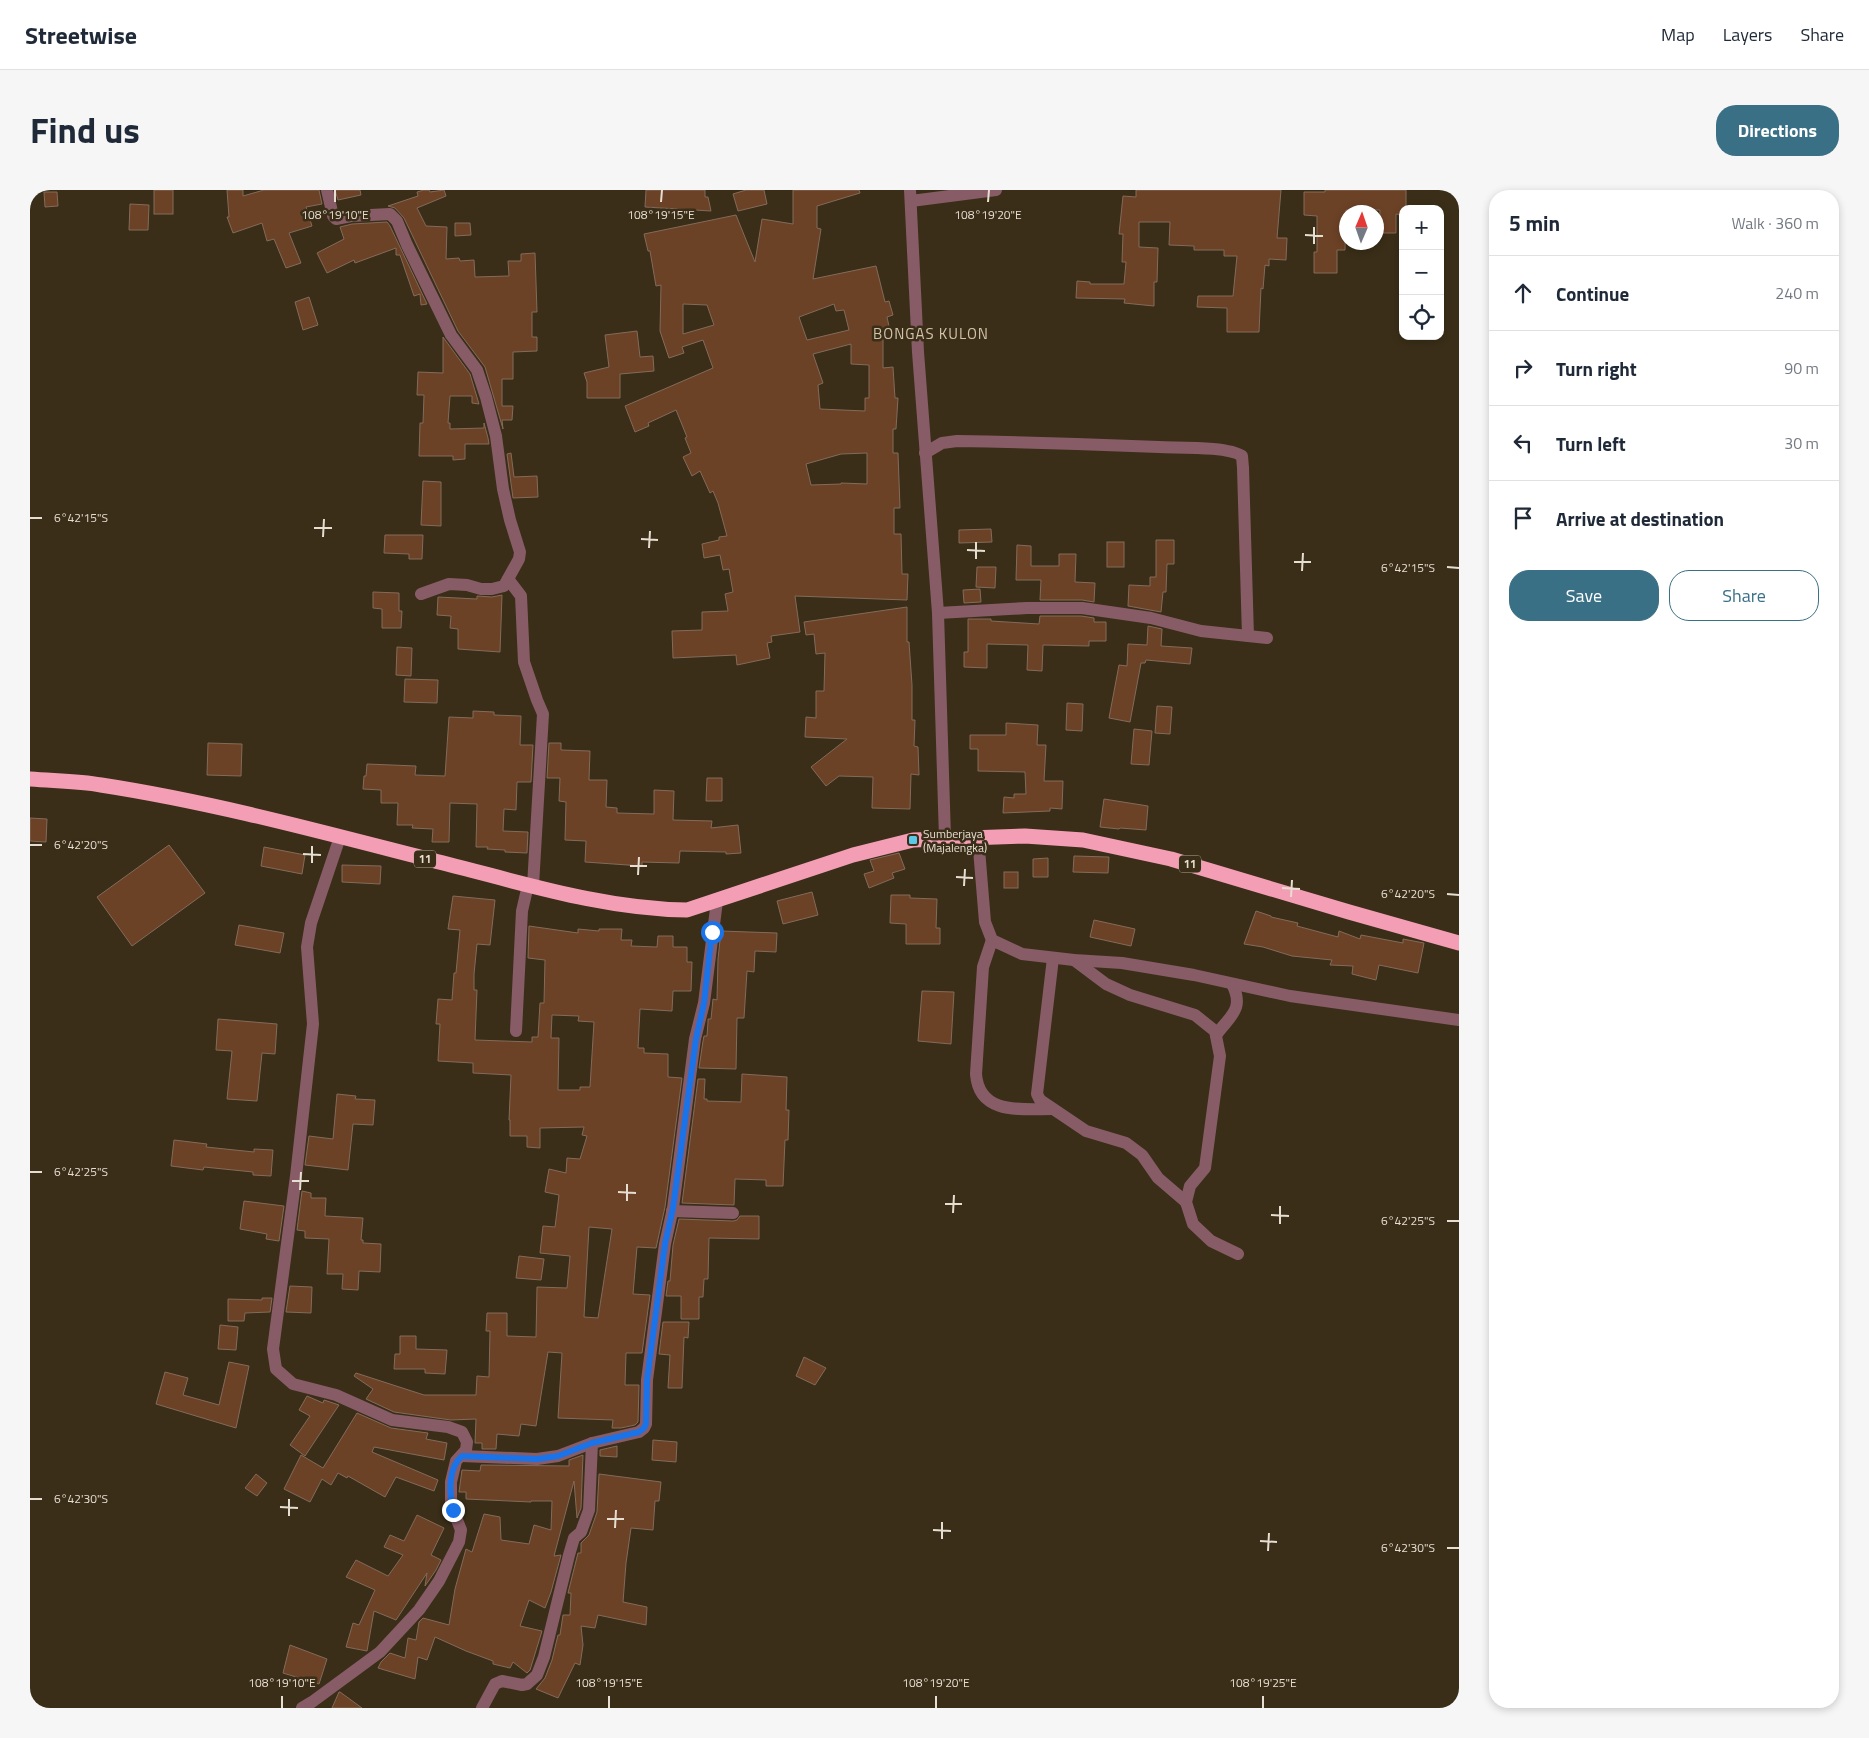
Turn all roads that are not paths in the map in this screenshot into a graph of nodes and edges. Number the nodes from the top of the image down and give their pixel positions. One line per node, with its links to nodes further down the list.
1 (327, 190): 5 (street)
2 (996, 190): 3 (street)
3 (911, 196): 4 (street)
4 (925, 453): 7 (street); 8 (street)
5 (508, 579): 6 (street); 14 (street)
6 (421, 594)
7 (938, 612): 8 (street); 13 (street)
8 (1248, 636): 9 (street)
9 (1268, 638)
10 (30, 779): 11 (highway, 11)
11 (340, 837): 14 (highway, 11); 30 (street)
12 (978, 837): 13 (highway, 11); 16 (street); 17 (highway, 11)
13 (945, 838): 15 (highway, 11)
14 (530, 886): 15 (highway, 11); 22 (street)
15 (717, 901): 26 (street)
16 (992, 940): 18 (street); 24 (street)
17 (1459, 943)
18 (1053, 958): 19 (street); 24 (street)
19 (1074, 960): 20 (street); 23 (street)
20 (1232, 984): 21 (street); 23 (street)
21 (1459, 1020)
22 (516, 1031)
23 (1216, 1035): 25 (street)
24 (1052, 1109): 25 (street)
25 (1186, 1202): 28 (street)
26 (672, 1211): 27 (street); 29 (street)
27 (733, 1214)
28 (1238, 1254)
29 (592, 1443): 30 (street); 32 (street)
30 (462, 1456): 31 (street)
31 (302, 1708)
32 (482, 1708)

